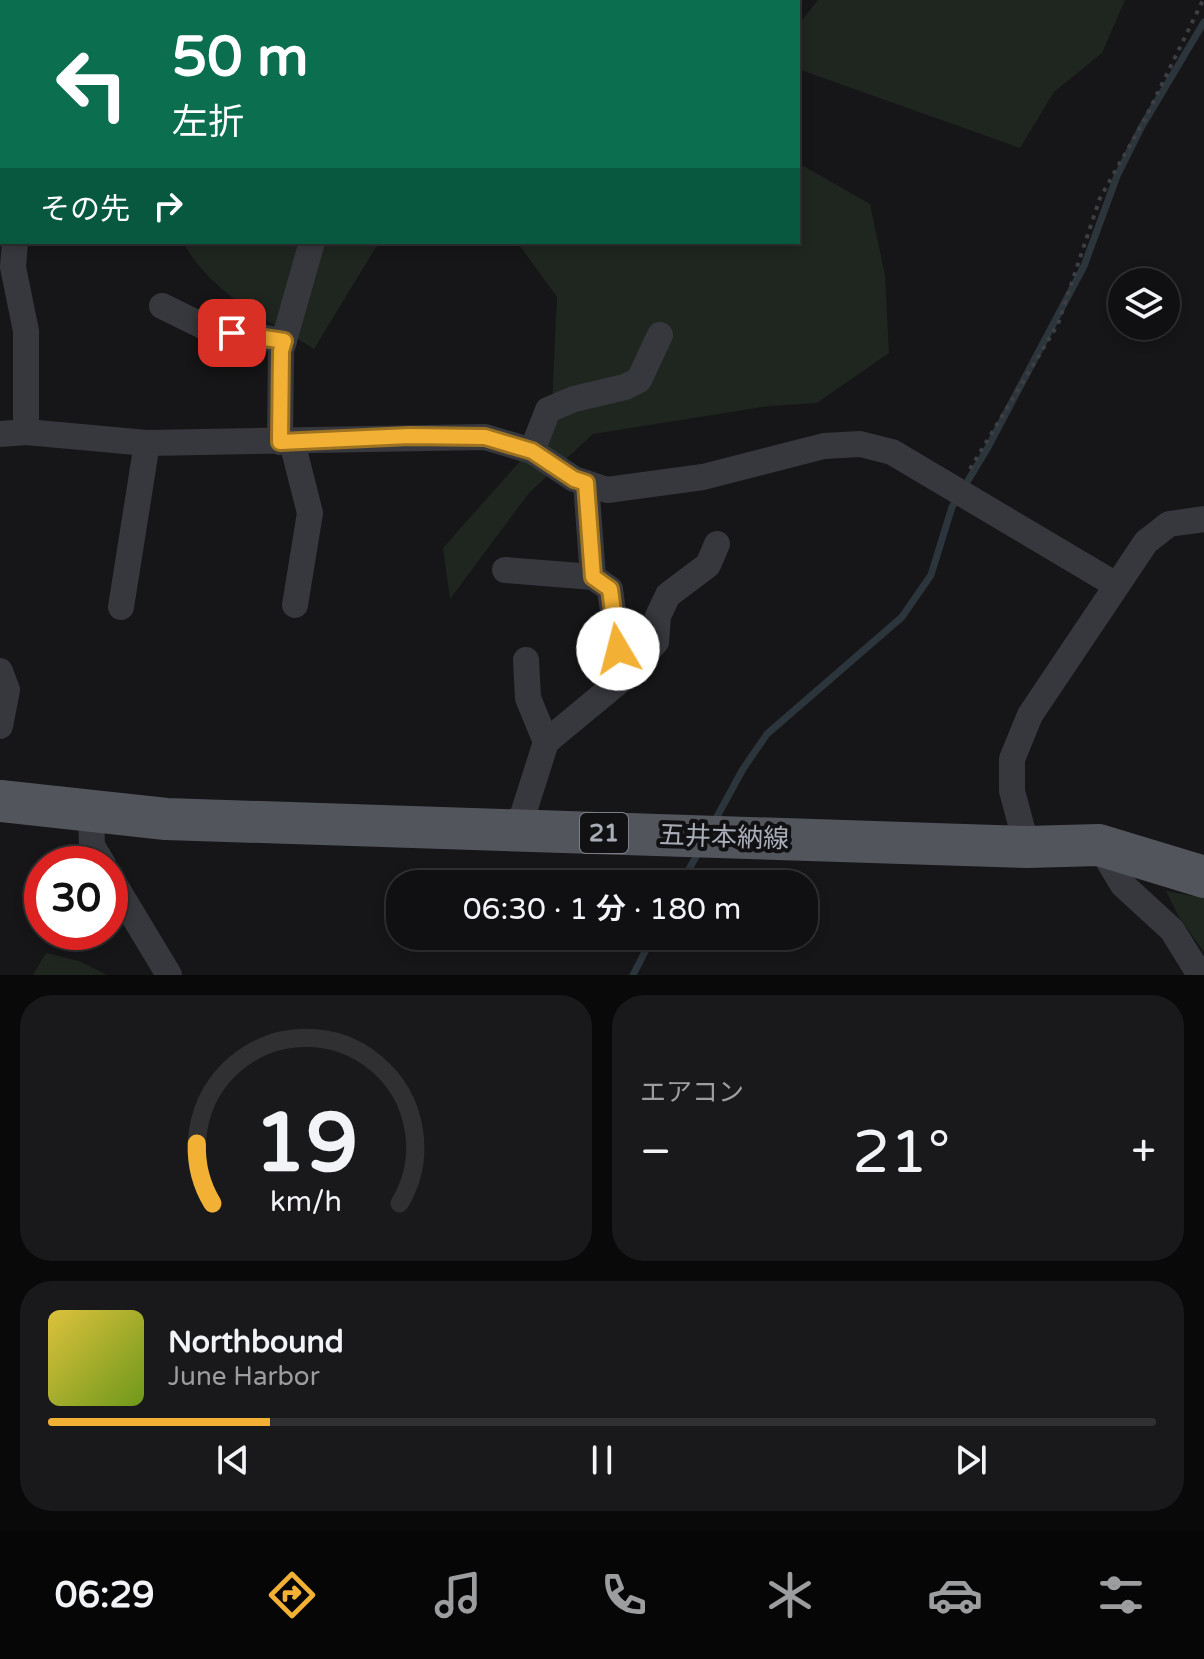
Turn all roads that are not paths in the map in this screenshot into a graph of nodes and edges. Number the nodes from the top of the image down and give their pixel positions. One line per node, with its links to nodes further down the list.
1 (15, 244): 6 (street)
2 (311, 244): 5 (street)
3 (162, 306): 5 (street)
4 (660, 335): 9 (street)
5 (284, 341): 7 (street)
6 (13, 433): 8 (street)
7 (286, 442): 8 (street); 9 (street); 16 (street)
8 (147, 443): 17 (street)
9 (532, 451): 10 (street)
10 (586, 483): 14 (street); 15 (street)
11 (1204, 519): 15 (street)
12 (717, 544): 20 (street)
13 (505, 570): 14 (street)
14 (593, 577): 20 (street)
15 (1116, 585): 28 (street)
16 (295, 605)
17 (121, 607)
18 (526, 660): 22 (street)
19 (0, 671): 21 (street)
20 (622, 679): 22 (street)
21 (0, 726)
22 (546, 742): 25 (street)
23 (0, 801): 24 (main road, 五井本納線 / 21)
24 (91, 811): 25 (main road, 五井本納線 / 21); 27 (street)
25 (518, 830): 28 (main road, 五井本納線 / 21)
26 (1099, 845): 28 (main road, 五井本納線 / 21); 29 (main road, 五井本納線 / 21); 32 (street)
27 (92, 846)
28 (1027, 847)
29 (1204, 877)
30 (128, 907): 31 (street)
31 (169, 975)
32 (1200, 975)

